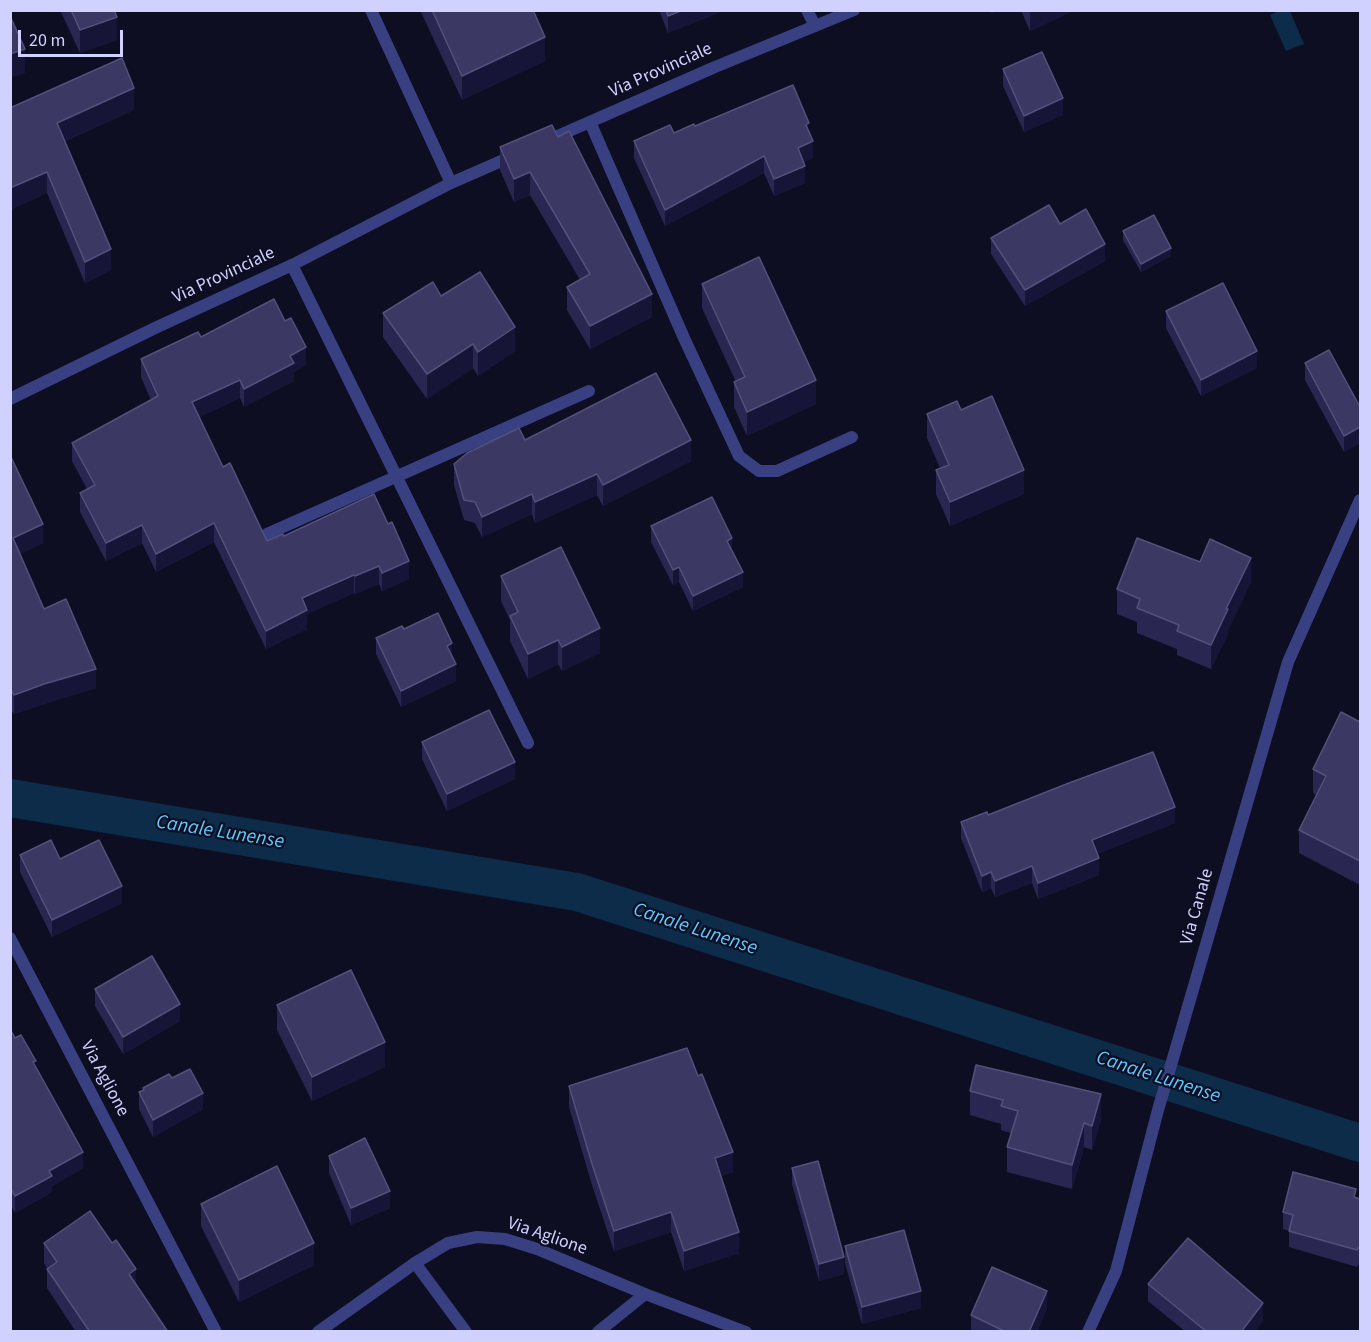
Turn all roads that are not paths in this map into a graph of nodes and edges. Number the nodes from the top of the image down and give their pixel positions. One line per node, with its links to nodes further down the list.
1 (371, 10): 6 (street)
2 (807, 10): 4 (street)
3 (854, 10): 4 (street, Via Provinciale)
4 (815, 26): 5 (street, Via Provinciale)
5 (590, 122): 6 (street, Via Provinciale); 10 (street)
6 (451, 183): 7 (street, Via Provinciale)
7 (292, 265): 9 (street, Via Provinciale); 11 (street)
8 (589, 391): 11 (street)
9 (10, 399)
10 (852, 437)
11 (397, 477): 13 (street); 14 (street)
12 (1360, 500): 23 (street, Via Canale)
13 (267, 534)
14 (528, 743)
15 (10, 938): 18 (street, Via Aglione)
16 (416, 1263): 17 (street, Via Aglione); 19 (street, Via Aglione); 20 (street)
17 (645, 1294): 21 (street); 22 (street, Via Aglione)
18 (216, 1332)
19 (318, 1332)
20 (466, 1332)
21 (598, 1332)
22 (746, 1332)
23 (1088, 1332)

